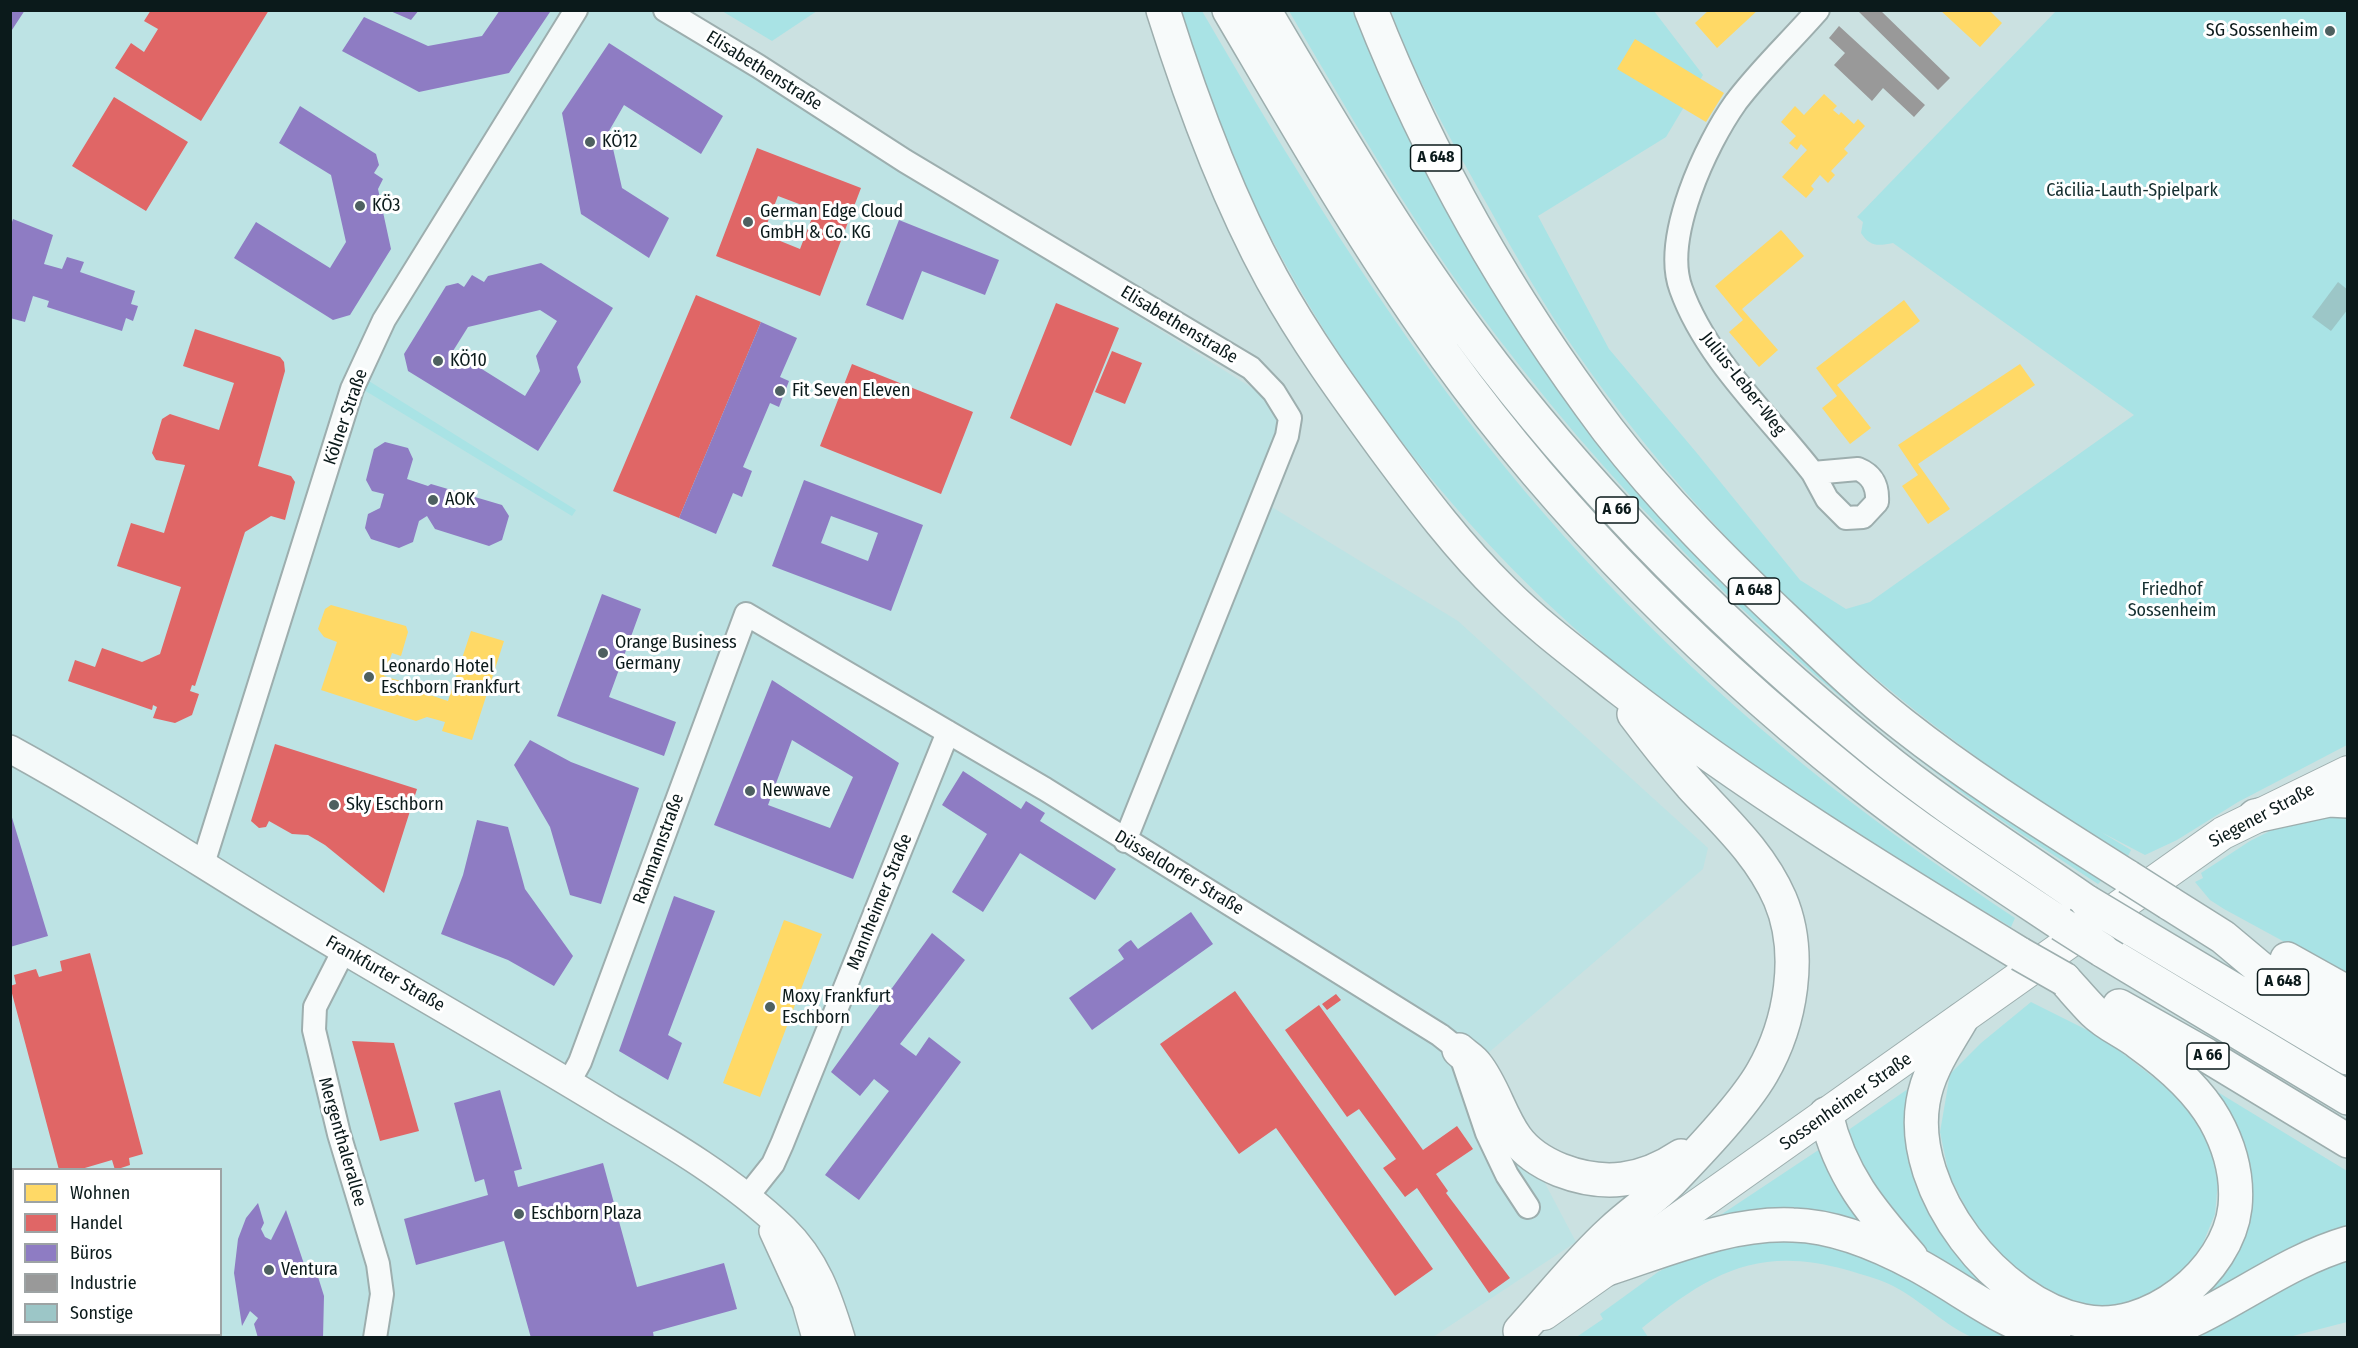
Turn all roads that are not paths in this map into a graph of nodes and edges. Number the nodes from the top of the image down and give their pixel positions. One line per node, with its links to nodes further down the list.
1 (576, 10): 19 (street, Kölner Straße)
2 (665, 10): 18 (street, Elisabethenstraße)
3 (1142, 10): 9 (highway)
4 (1163, 10): 9 (highway, A 66)
5 (1229, 10): 31 (highway, A 66, bridge)
6 (1264, 10): 28 (highway, A 66, bridge)
7 (1371, 10): 21 (highway, A 648, bridge)
8 (1818, 10): 10 (street, Julius-Leber-Weg)
9 (1272, 278): 12 (highway, A 66)
10 (1813, 473)
11 (746, 614): 13 (street, Düsseldorfer Straße); 30 (street, Rahmannstraße)
12 (1608, 679): 23 (highway, A 66, bridge); 29 (highway)
13 (948, 732): 18 (street, Düsseldorfer Straße); 34 (street, Mannheimer Straße)
14 (10, 749): 19 (street, Frankfurter Straße)
15 (2348, 772): 17 (main road, Siegener Straße)
16 (2348, 801): 17 (highway)
17 (2255, 816): 20 (main road, Siegener Straße)
18 (1125, 841): 27 (street, Düsseldorfer Straße)
19 (203, 864): 22 (street, Frankfurter Straße)
20 (2180, 864): 25 (main road, Sossenheimer Straße)
21 (2223, 937): 24 (highway, A 648); 26 (highway, A 648)
22 (344, 950): 30 (street, Frankfurter Straße); 40 (street, Mergenthalerallee)
23 (2064, 979): 25 (highway); 33 (highway, A 66)
24 (2348, 993)
25 (1961, 1020): 32 (main road, Sossenheimer Straße)
26 (2348, 1021)
27 (1459, 1050): 29 (highway); 35 (street)
28 (2348, 1058)
29 (1762, 1074): 39 (highway)
30 (568, 1082): 34 (street, Frankfurter Straße)
31 (2348, 1098)
32 (1826, 1114): 37 (highway); 38 (main road, Sossenheimer Straße)
33 (2348, 1141)
34 (750, 1202): 41 (street, Frankfurter Straße); 42 (street, Frankfurter Straße)
35 (1528, 1208)
36 (2348, 1243): 44 (highway)
37 (1919, 1266): 38 (highway); 43 (highway)
38 (1607, 1269): 39 (main road, Sossenheimer Straße)
39 (1515, 1334)
40 (375, 1338)
41 (816, 1338)
42 (841, 1338)
43 (2054, 1338)
44 (2147, 1338)

